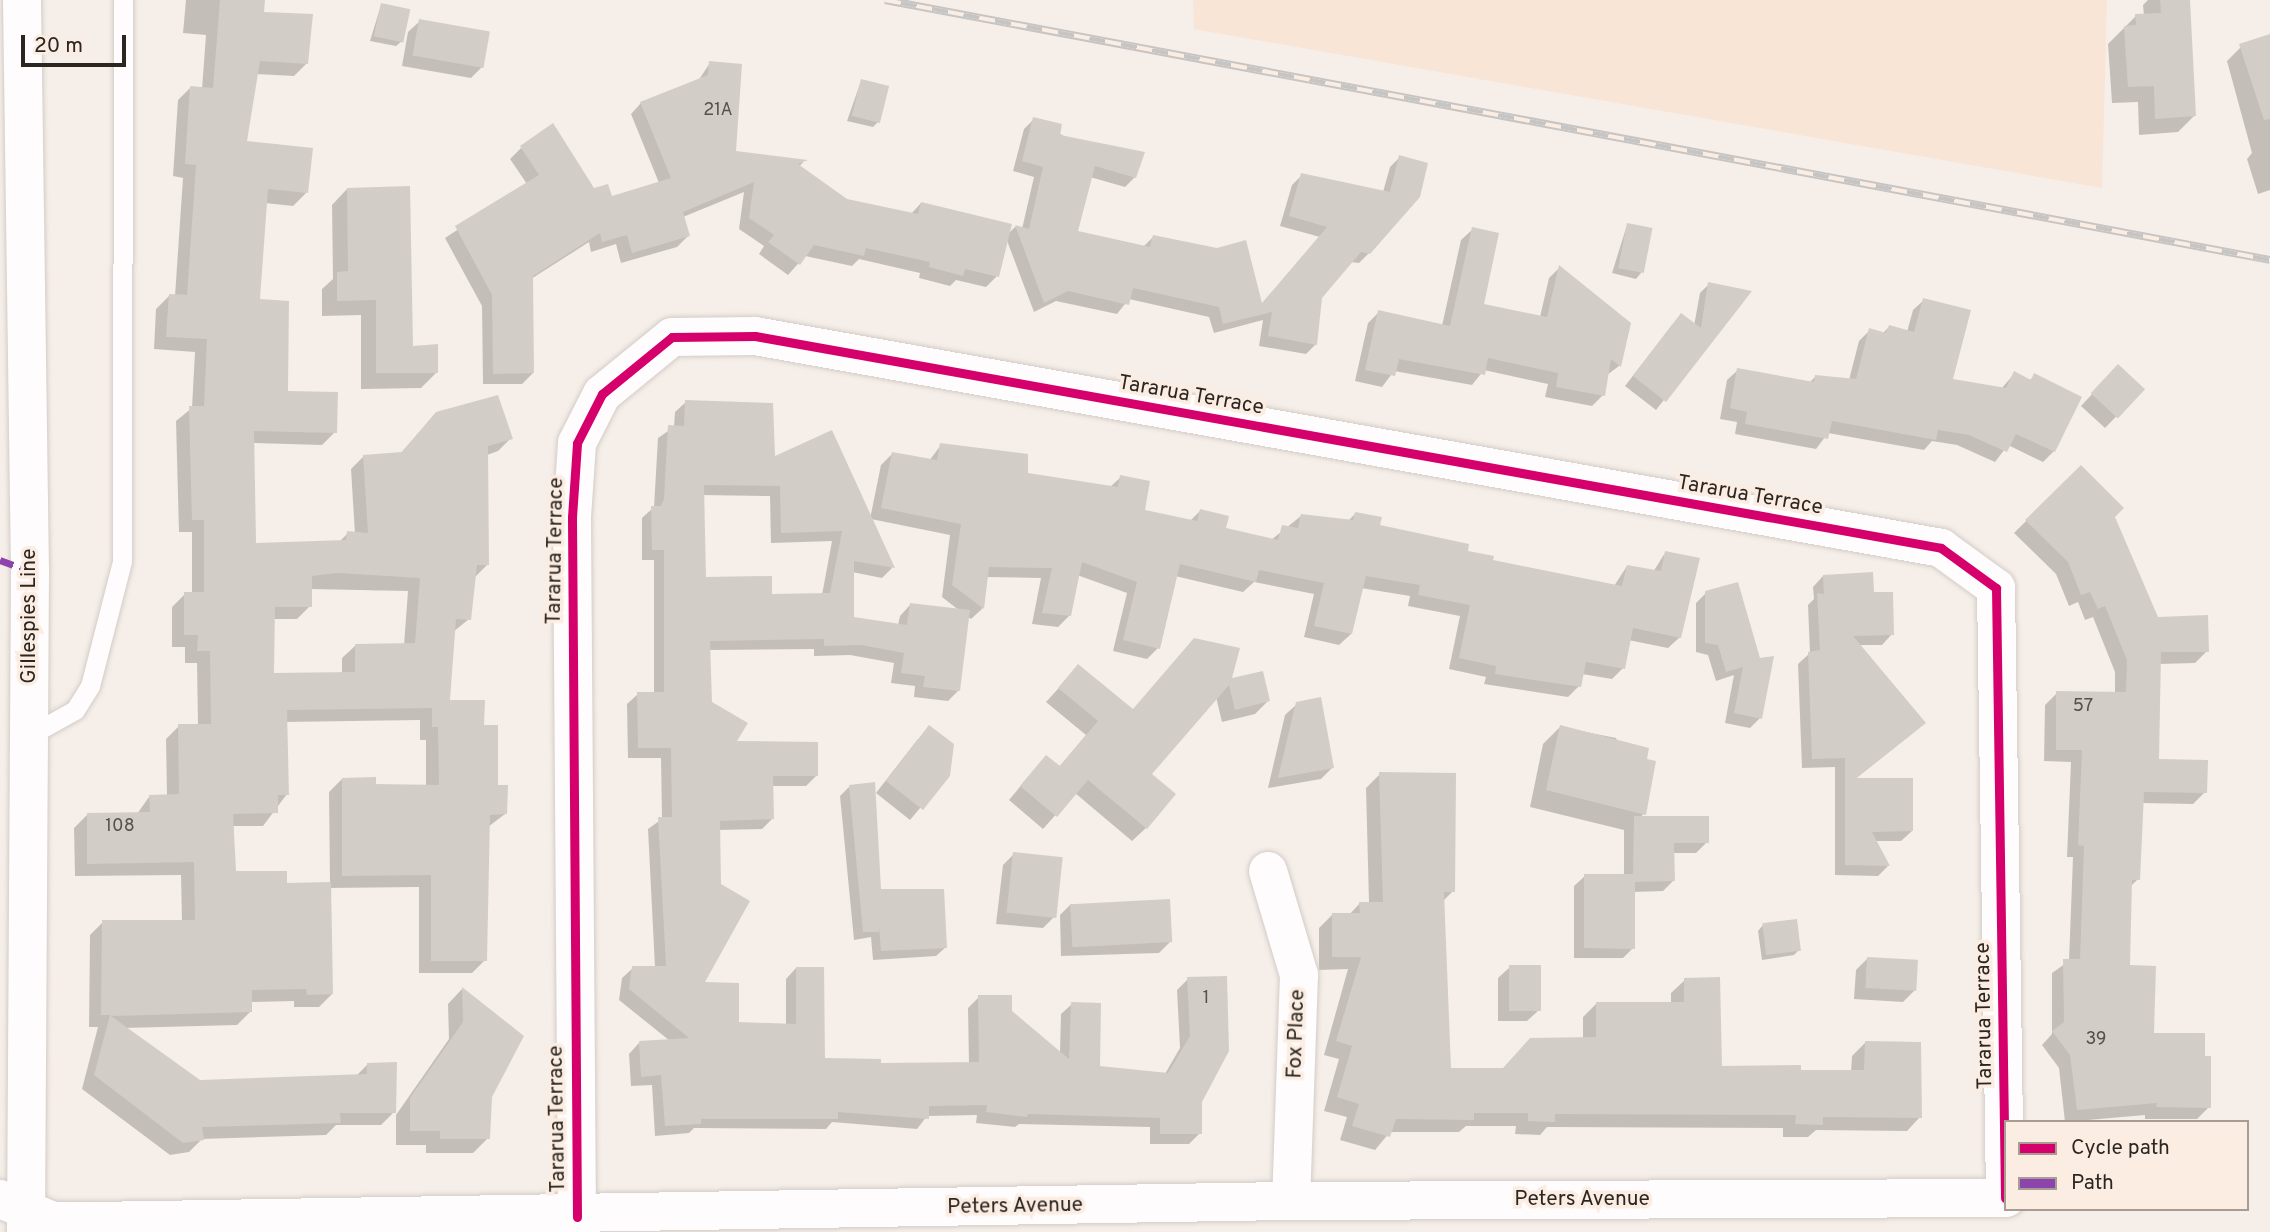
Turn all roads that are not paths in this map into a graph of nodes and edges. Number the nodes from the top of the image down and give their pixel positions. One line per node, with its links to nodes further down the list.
1 (22, 0): 3 (street, Gillespies Line)
2 (123, 0): 3 (lane)
3 (30, 735): 8 (street, Gillespies Line)
4 (1268, 871): 7 (street, Fox Place)
5 (2004, 1130): 9 (street, Tararua Terrace)
6 (2004, 1198): 7 (street, Peters Avenue)
7 (1291, 1201): 9 (street, Peters Avenue)
8 (17, 1214): 9 (street, Peters Avenue)
9 (577, 1217)

